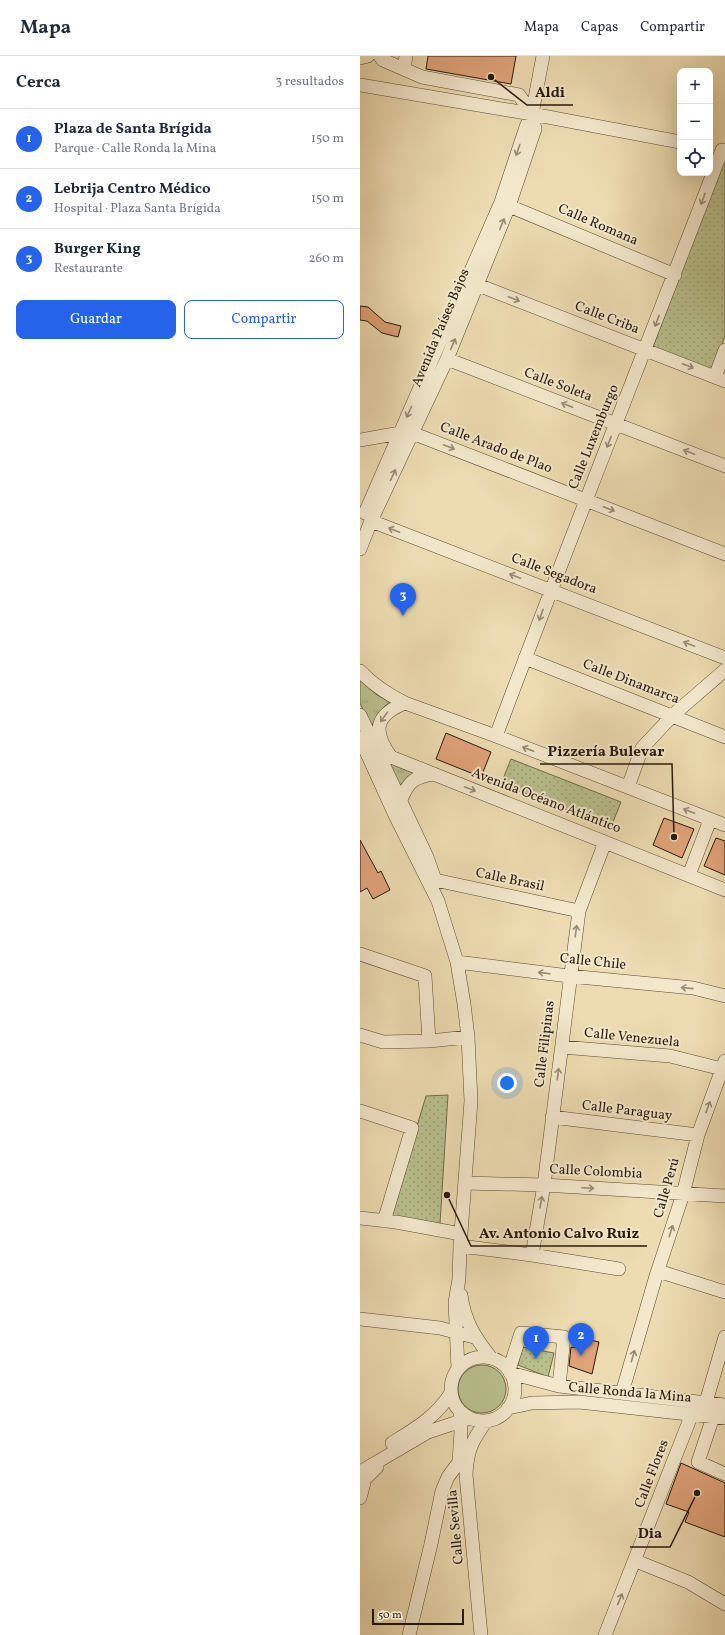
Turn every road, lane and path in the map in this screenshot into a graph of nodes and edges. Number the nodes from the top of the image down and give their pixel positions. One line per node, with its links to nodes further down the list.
1 (368, 56): 5 (street)
2 (380, 56): 6 (street)
3 (406, 56): 6 (street)
4 (543, 56): 8 (street, Avenida Países Bajos)
5 (360, 58)
6 (404, 69): 8 (street)
7 (360, 85): 8 (street)
8 (532, 114): 9 (street); 11 (street, Avenida Países Bajos); 19 (street, Avenida Países Bajos, one-way to 19)
9 (677, 141)
10 (719, 149): 12 (street, Calle Luxemburgo, one-way to 12)
11 (509, 206): 12 (street, Calle Romana); 13 (street, Avenida Países Bajos, one-way to 11)
12 (675, 274): 14 (street, Calle Luxemburgo, one-way to 14)
13 (478, 284): 14 (street, Calle Criba, one-way to 14); 16 (street, Avenida Países Bajos, one-way to 13)
14 (646, 350): 17 (street, Calle Criba, one-way to 17); 18 (street, Calle Luxemburgo)
15 (725, 350): 17 (street)
16 (447, 359): 18 (street, Calle Soleta, one-way to 16); 19 (street, Avenida Países Bajos)
17 (720, 379)
18 (616, 424): 21 (street, Calle Soleta, one-way to 18); 22 (street, Calle Luxemburgo, one-way to 22)
19 (406, 433): 20 (street); 22 (street, Calle Arado de Plao, one-way to 22); 23 (street, Avenida Países Bajos)
20 (360, 440)
21 (725, 466)
22 (586, 500): 25 (street, Calle Arado de Plao, one-way to 25); 26 (street, Calle Luxemburgo)
23 (366, 523): 24 (street, Avenida Países Bajos); 26 (street, Calle Segadora, one-way to 23)
24 (360, 549)
25 (725, 554)
26 (551, 590): 27 (street, Calle Luxemburgo, one-way to 27); 28 (street, Calle Segadora, one-way to 26)
27 (526, 658): 33 (street, Calle Dinamarca); 34 (street, Calle Luxemburgo)
28 (725, 658)
29 (725, 670): 33 (street)
30 (360, 671): 31 (street)
31 (405, 703): 34 (street); 38 (street, one-way to 38)
32 (360, 715): 37 (street)
33 (673, 715): 35 (street, Calle Dinamarca); 40 (street)
34 (496, 736): 40 (street, one-way to 34)
35 (725, 736)
36 (360, 739): 37 (street, Avenida Océano Atlántico); 48 (street)
37 (375, 748): 38 (street, Avenida Océano Atlántico); 41 (street)
38 (391, 757): 39 (street, Avenida Océano Atlántico)
39 (434, 774): 41 (street); 44 (street, Avenida Océano Atlántico, one-way to 44)
40 (628, 787): 42 (street, one-way to 40)
41 (400, 802): 46 (street)
42 (710, 820): 43 (street); 45 (street)
43 (725, 825)
44 (605, 842): 45 (street, Avenida Océano Atlántico); 49 (street, Calle Filipinas)
45 (689, 875): 47 (street, Avenida Océano Atlántico)
46 (435, 880): 48 (street); 49 (street, Calle Brasil)
47 (725, 890)
48 (438, 900): 51 (street)
49 (579, 911): 52 (street, Calle Filipinas, one-way to 49)
50 (360, 954): 56 (street)
51 (457, 962): 52 (street, Calle Chile, one-way to 51); 55 (street)
52 (570, 976): 53 (street, Calle Chile, one-way to 52); 57 (street, Calle Filipinas)
53 (725, 996)
54 (360, 1035): 56 (street)
55 (468, 1037): 56 (street); 62 (street)
56 (429, 1041)
57 (562, 1047): 58 (street, Calle Venezuela); 60 (street, Calle Filipinas, one-way to 57)
58 (723, 1065): 61 (street, Calle Perú, one-way to 58)
59 (360, 1112): 67 (street)
60 (552, 1117): 61 (street, Calle Paraguay); 63 (street, Calle Filipinas)
61 (698, 1136): 64 (street, Calle Perú)
62 (466, 1183): 63 (street, Calle Colombia); 68 (street)
63 (544, 1185): 64 (street, Calle Colombia, one-way to 64); 69 (street, Calle Filipinas, one-way to 63)
64 (683, 1194): 65 (street, Calle Colombia); 71 (street, Calle Perú, one-way to 64)
65 (725, 1196)
66 (360, 1218): 67 (street)
67 (384, 1221): 68 (street)
68 (460, 1240): 69 (street); 72 (street)
69 (532, 1255): 70 (street)
70 (619, 1269)
71 (658, 1271): 73 (street); 83 (street, Calle Perú, one-way to 71)
72 (459, 1279): 75 (street); 76 (street)
73 (725, 1292)
74 (362, 1323): 75 (street)
75 (456, 1332): 76 (street); 79 (street)
76 (474, 1337): 78 (street)
77 (725, 1337): 84 (street)
78 (491, 1358): 79 (street); 80 (street)
79 (458, 1369): 82 (street)
80 (509, 1372): 81 (street, Calle Ronda la Mina); 81 (street); 86 (street)
81 (559, 1386): 83 (street, Calle Ronda la Mina)
82 (451, 1393): 88 (street); 92 (street)
83 (622, 1393): 84 (street, Calle Ronda la Mina)
84 (706, 1402): 85 (street, Calle Ronda la Mina)
85 (725, 1405)
86 (508, 1408): 87 (street, Calle Ronda la Mina); 90 (street)
87 (692, 1414): 89 (street, Calle Ronda la Mina); 96 (street, Calle Flores)
88 (464, 1417): 90 (street); 91 (street); 99 (street)
89 (719, 1418): 94 (street)
90 (486, 1421): 98 (street, Calle Sevilla)
91 (387, 1455): 93 (street); 95 (street)
92 (360, 1462)
93 (360, 1472)
94 (725, 1474)
95 (360, 1498)
96 (636, 1561): 97 (street); 101 (street, Calle Flores, one-way to 96)
97 (725, 1604)
98 (481, 1632): 100 (street)
99 (409, 1635)
100 (494, 1635)
101 (605, 1635)

